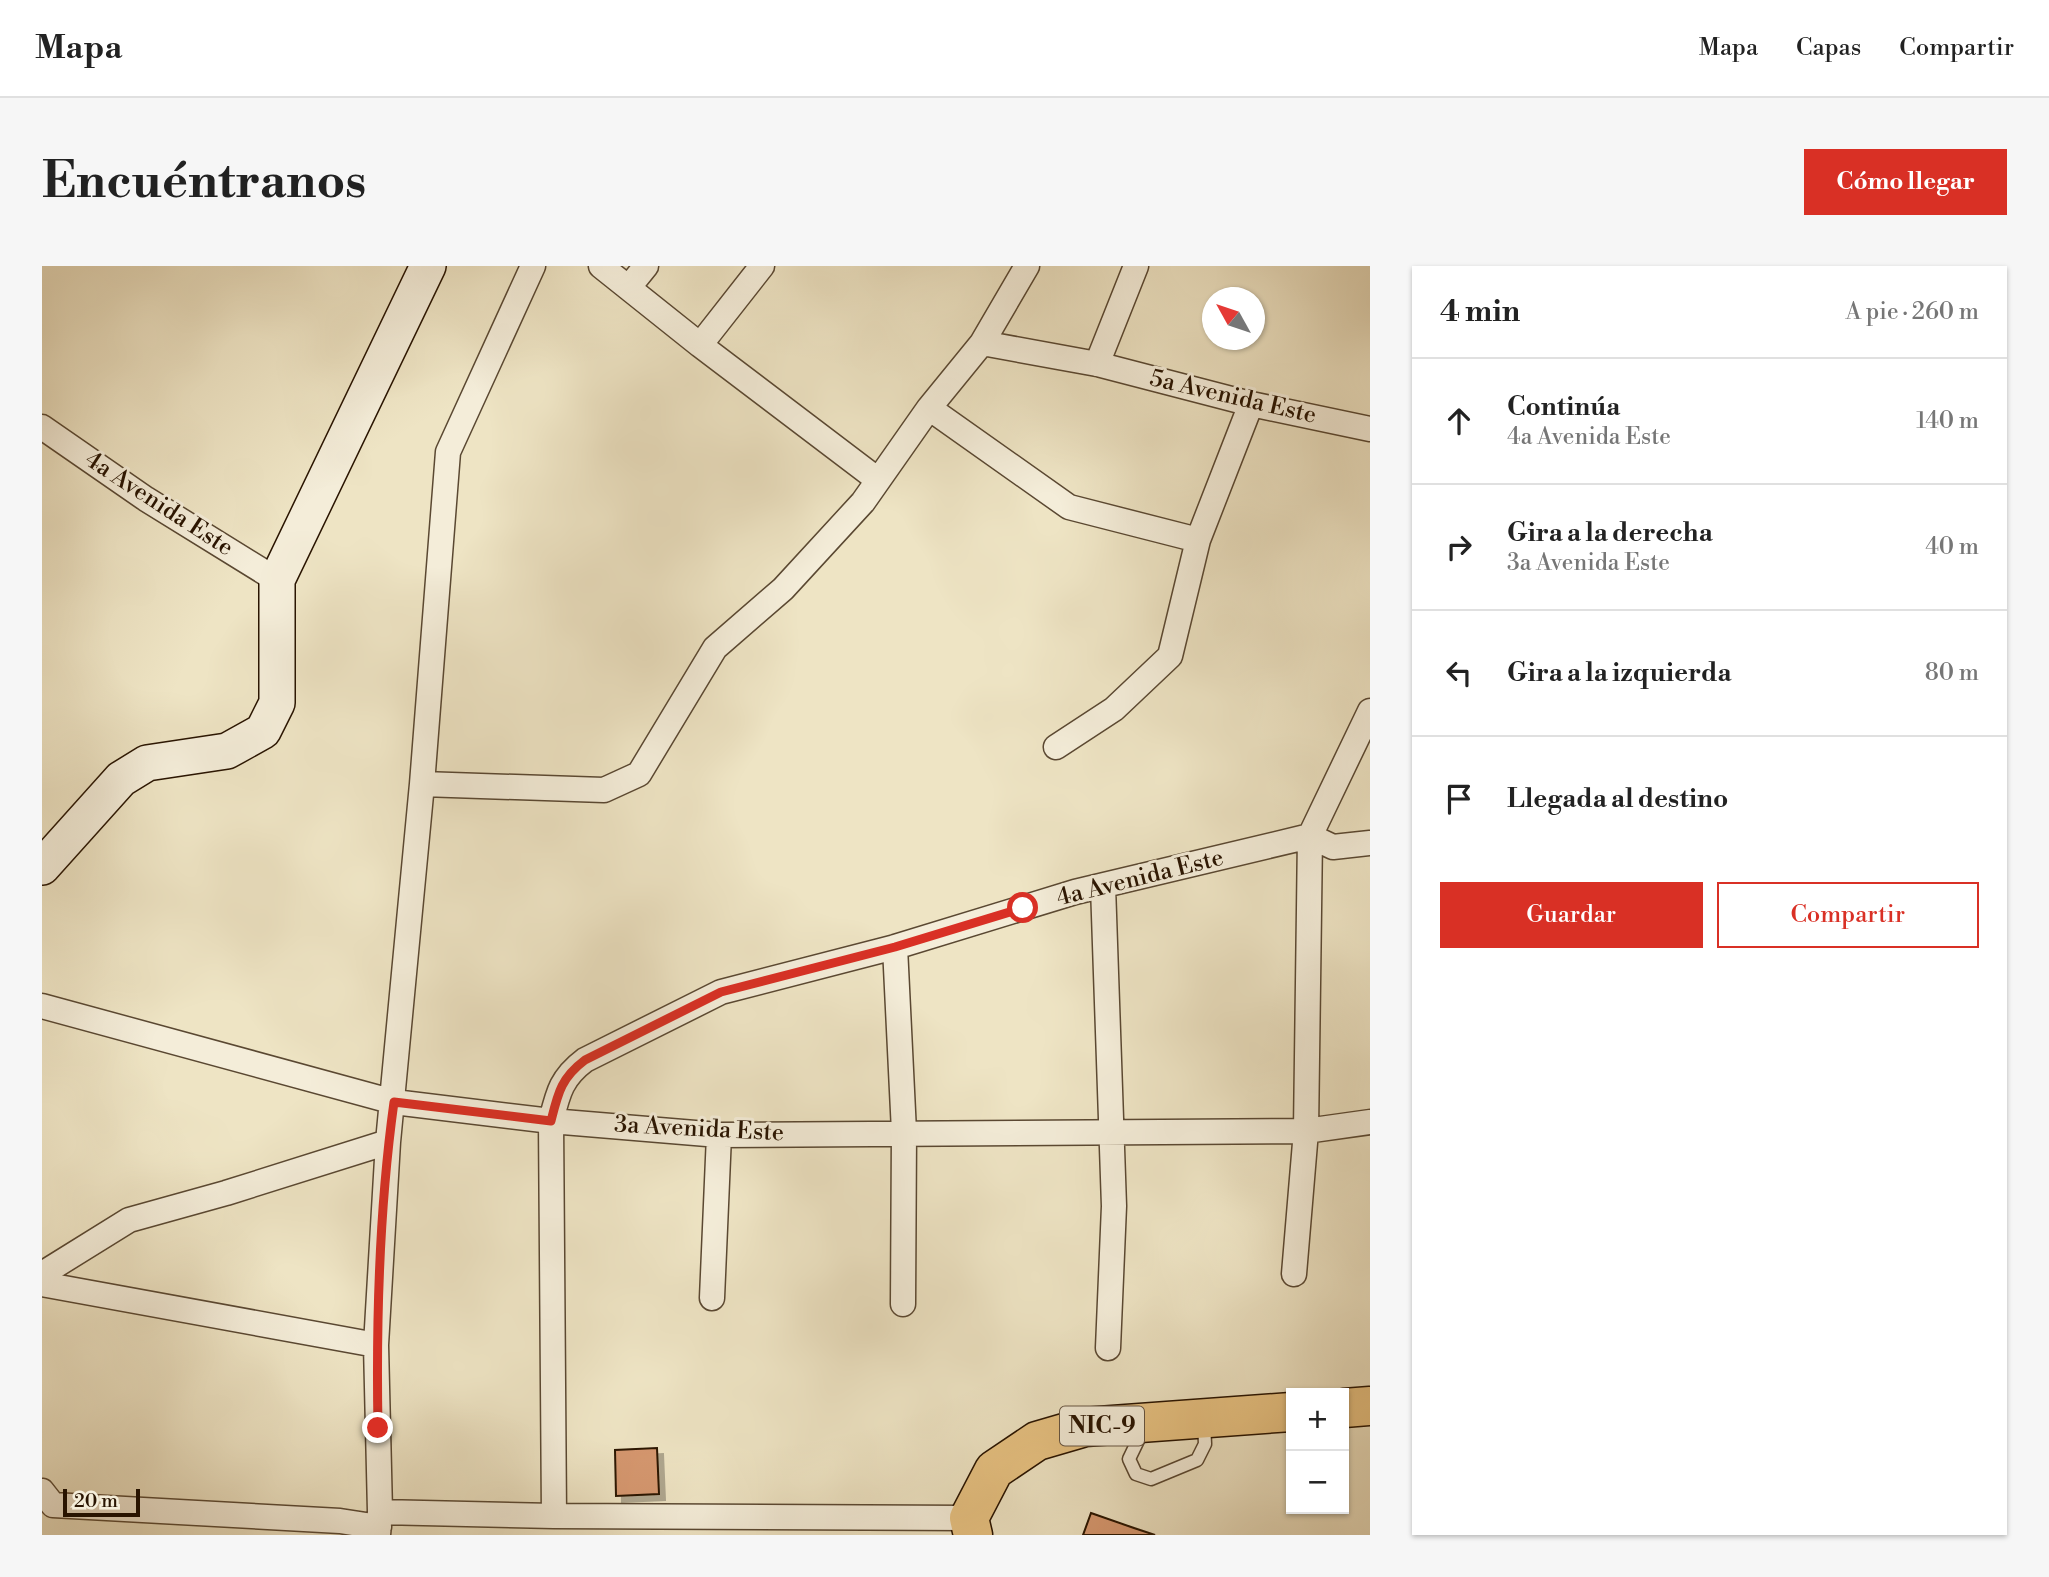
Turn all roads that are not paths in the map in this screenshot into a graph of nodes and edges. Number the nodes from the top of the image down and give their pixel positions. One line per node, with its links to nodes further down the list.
1 (428, 266): 18 (main road)
2 (533, 266): 21 (street)
3 (601, 266): 8 (street)
4 (646, 266): 8 (street)
5 (762, 266): 10 (street)
6 (1027, 266): 9 (street)
7 (1136, 266): 11 (street)
8 (629, 287): 10 (street)
9 (982, 343): 11 (street, 5a Avenida Este); 13 (street)
10 (700, 345): 16 (street)
11 (1097, 364): 12 (street, 5a Avenida Este)
12 (1251, 404): 15 (street, 5a Avenida Este); 17 (street)
13 (929, 408): 16 (street); 17 (street)
14 (42, 427): 18 (street, 4a Avenida Este)
15 (1370, 429)
16 (878, 480): 21 (street)
17 (1198, 540): 20 (street)
18 (277, 580): 24 (main road)
19 (1370, 711): 22 (street)
20 (1056, 747)
21 (422, 783): 28 (street)
22 (1310, 836): 23 (street); 25 (street, 4a Avenida Este); 31 (street)
23 (1370, 843)
24 (42, 867)
25 (1103, 886): 26 (street, 4a Avenida Este); 33 (street)
26 (895, 947): 29 (street, 4a Avenida Este); 32 (street)
27 (42, 1006): 28 (street, 3a Avenida Este)
28 (394, 1102): 29 (street, 3a Avenida Este); 35 (street)
29 (551, 1121): 34 (street, 3a Avenida Este); 49 (street, 4a Avenida Este)
30 (1370, 1122): 31 (street, 3a Avenida Este)
31 (1306, 1131): 33 (street, 3a Avenida Este); 36 (street)
32 (904, 1132): 33 (street, 3a Avenida Este); 34 (street, 3a Avenida Este); 40 (street)
33 (1111, 1133): 42 (street)
34 (719, 1135): 39 (street)
35 (388, 1142): 37 (street); 41 (street)
36 (1294, 1274)
37 (42, 1275)
38 (42, 1284): 41 (street)
39 (712, 1298)
40 (903, 1304)
41 (376, 1345): 50 (street)
42 (1108, 1348)
43 (1370, 1406): 44 (main road)
44 (1349, 1408)
45 (1286, 1412): 46 (main road, NIC-9 / NIC-9)
46 (1204, 1419): 47 (main road, NIC-9 / NIC-9); 47 (lane)
47 (1146, 1423): 52 (main road, NIC-9 / NIC-9)
48 (42, 1491): 50 (street)
49 (554, 1516): 50 (street); 51 (street)
50 (379, 1525)
51 (919, 1526): 52 (street)
52 (971, 1526)

